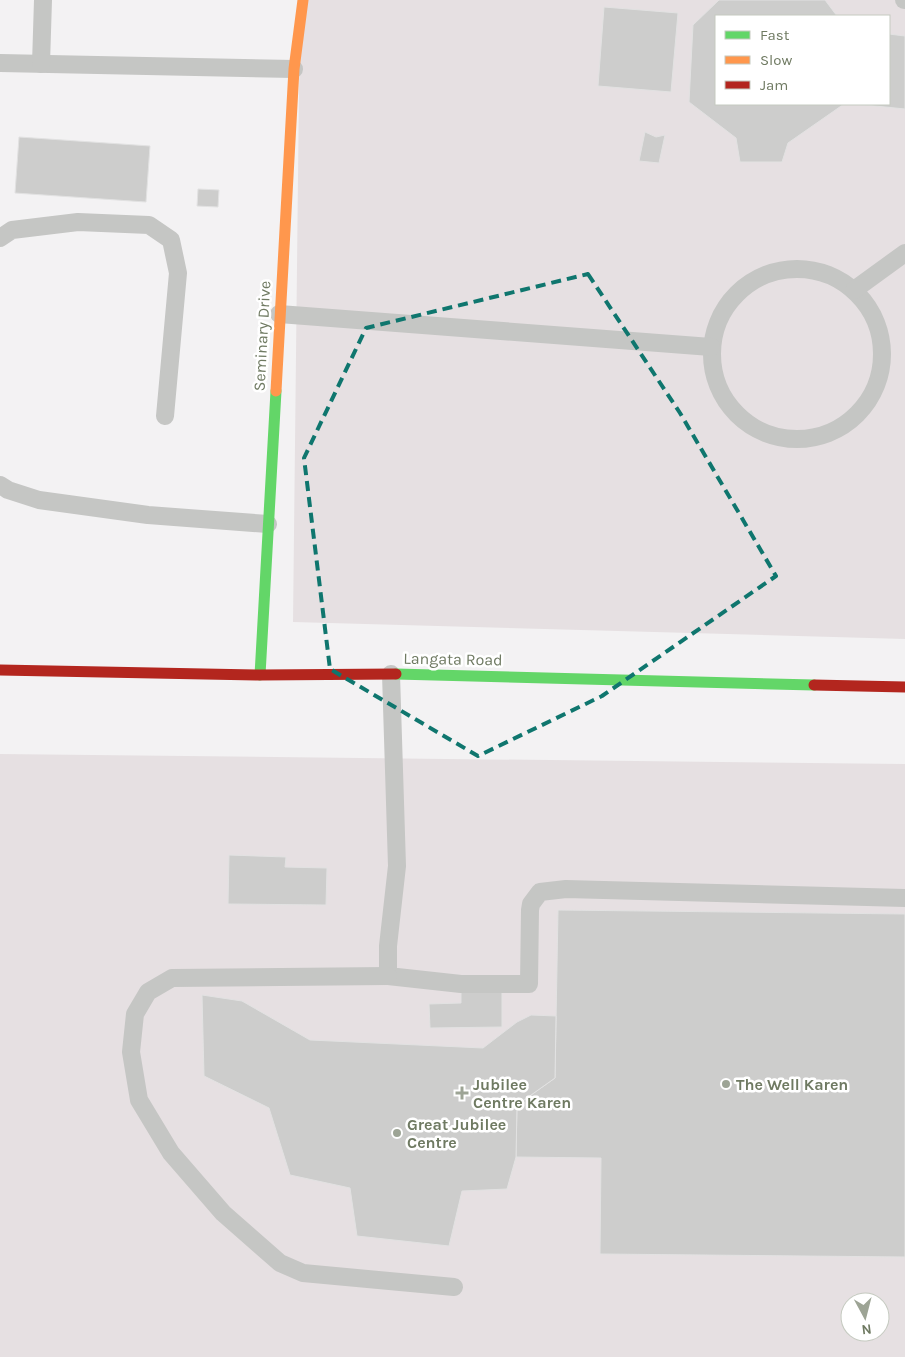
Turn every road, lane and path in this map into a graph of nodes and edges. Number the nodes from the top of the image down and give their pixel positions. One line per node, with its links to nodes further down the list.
1 (43, 0): 4 (lane)
2 (303, 0): 5 (main road, Seminary Drive)
3 (0, 64): 4 (lane)
4 (41, 64): 5 (lane)
5 (294, 69): 9 (main road, Seminary Drive)
6 (0, 238): 11 (lane)
7 (905, 253): 8 (lane)
8 (854, 290): 10 (lane); 10 (lane)
9 (279, 314): 10 (lane); 13 (main road, Seminary Drive)
10 (710, 347)
11 (165, 416)
12 (0, 485): 13 (lane)
13 (268, 524): 16 (main road, Seminary Drive)
14 (0, 670): 16 (main road, Langata Road)
15 (391, 674): 16 (main road, Langata Road); 17 (main road, Langata Road); 19 (lane)
16 (260, 675)
17 (905, 687)
18 (905, 898): 19 (lane)
19 (388, 976): 20 (lane)
20 (454, 1287)

